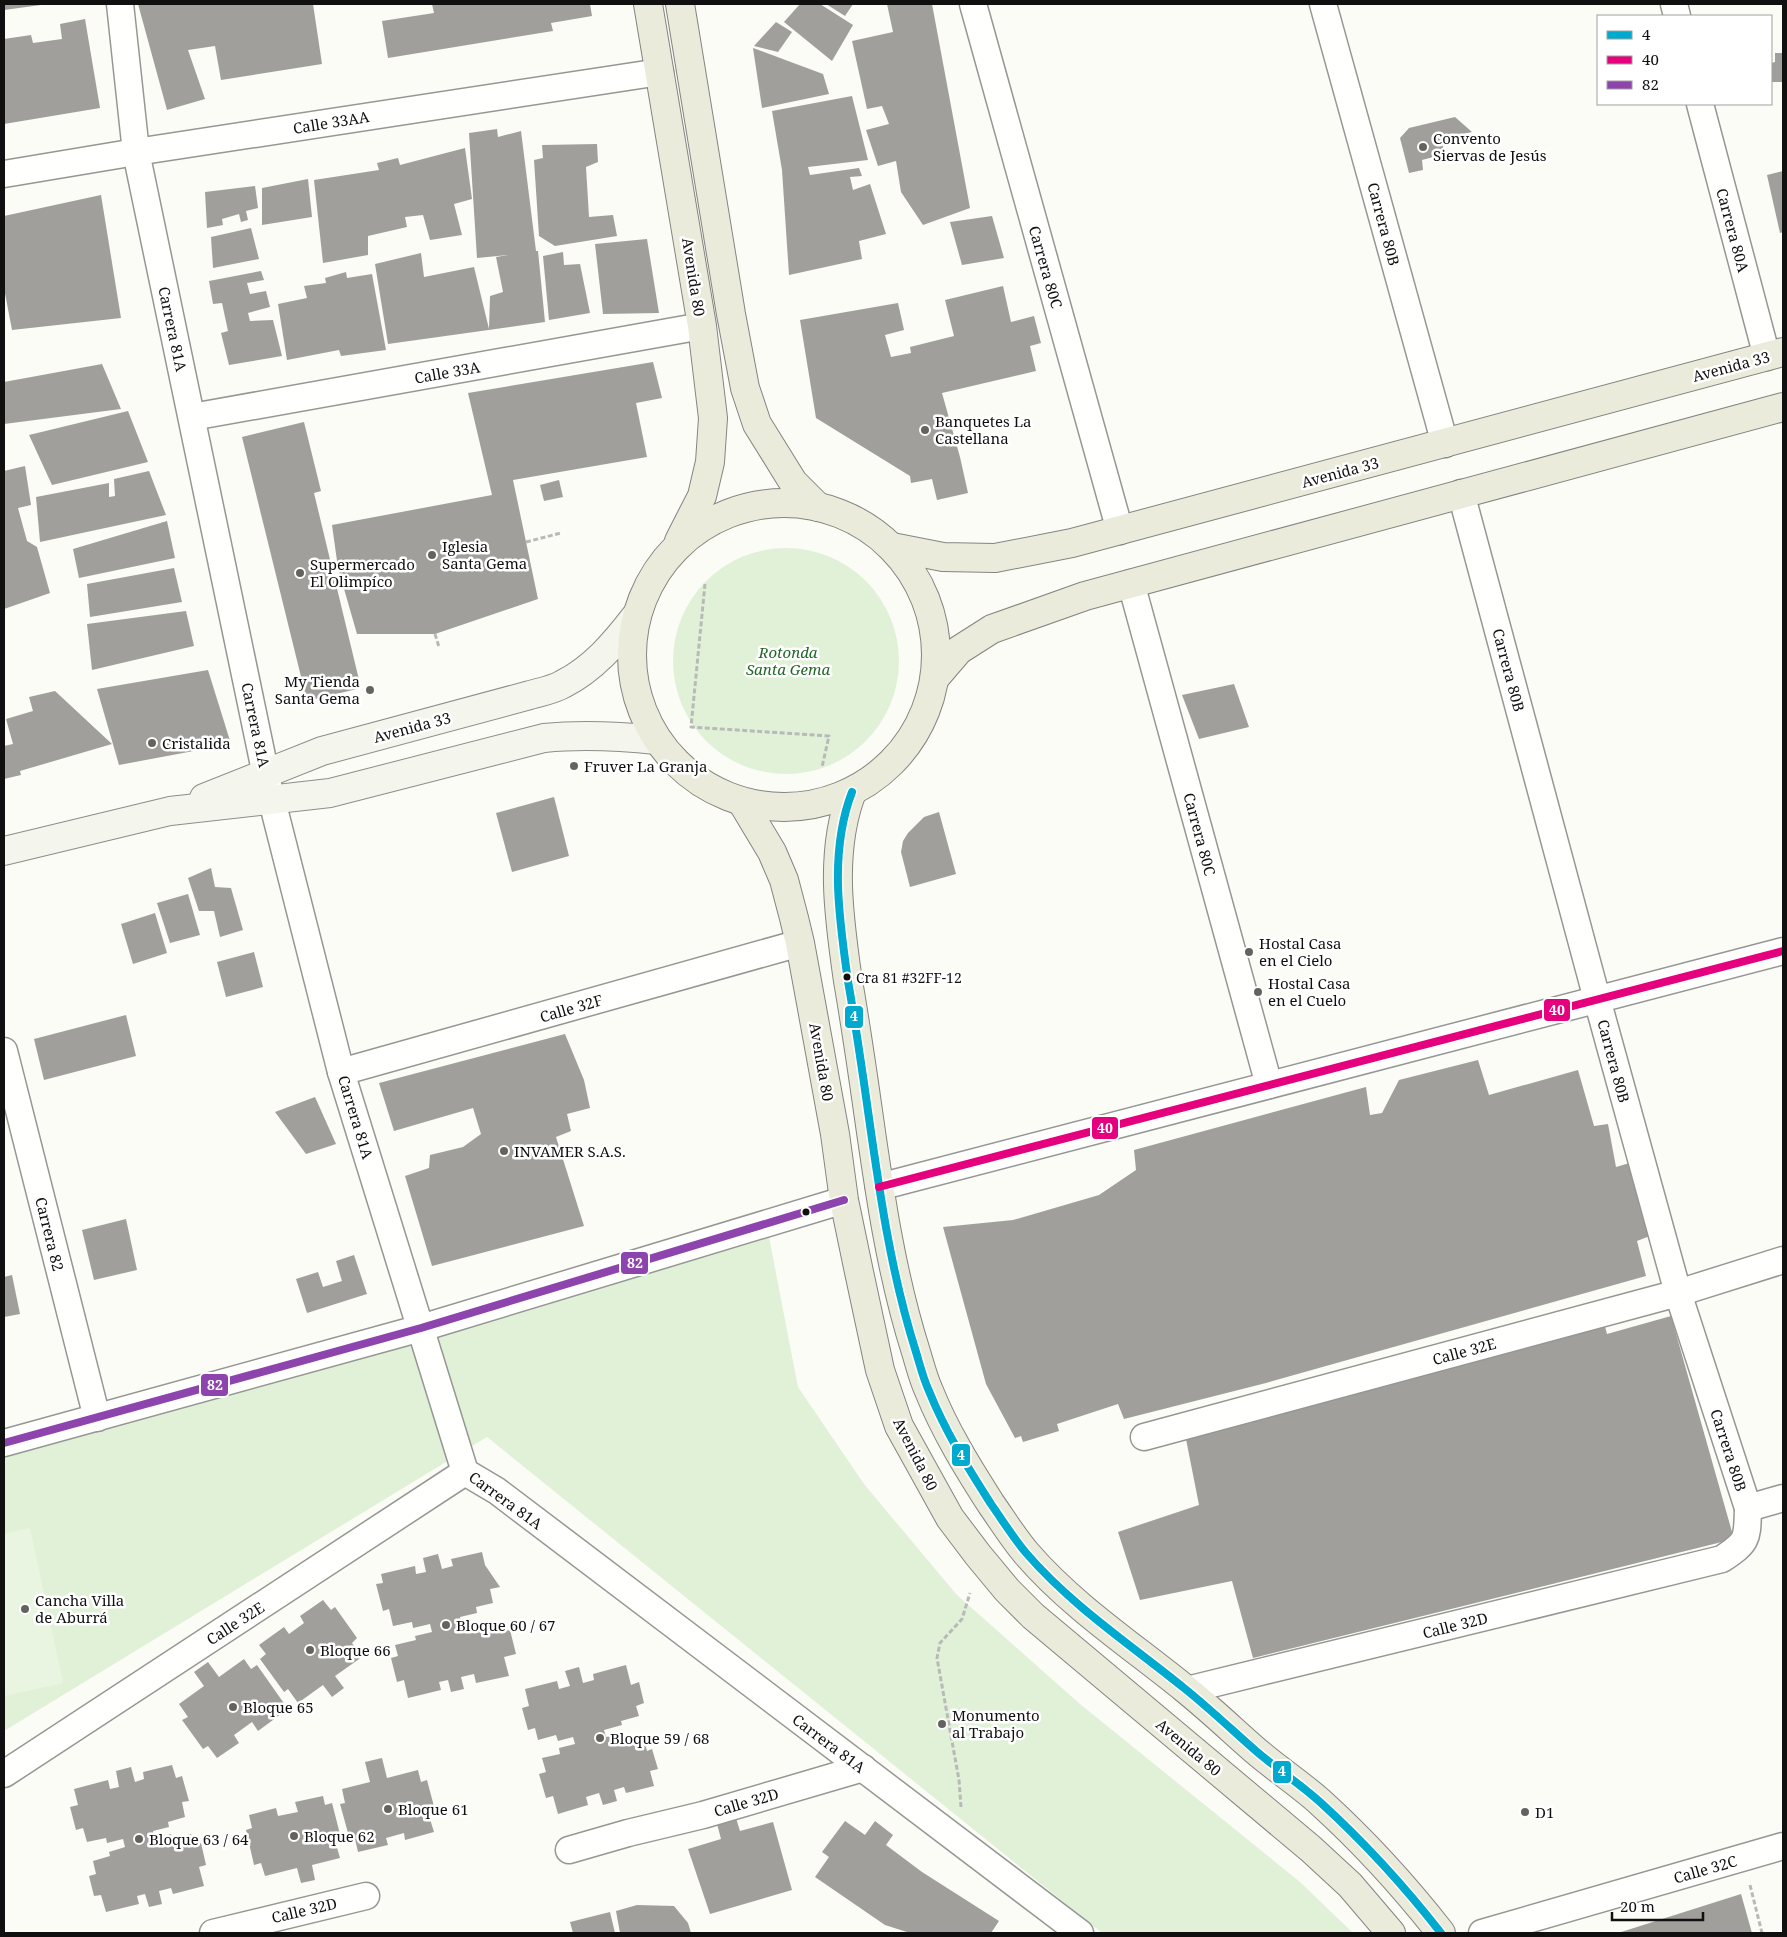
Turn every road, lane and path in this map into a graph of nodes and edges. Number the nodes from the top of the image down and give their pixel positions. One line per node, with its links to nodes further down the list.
1 (120, 4): 8 (street, Carrera 81A)
2 (648, 4): 6 (main road, Avenida 80)
3 (973, 4): 17 (street, Carrera 80C)
4 (1323, 4): 14 (street, Carrera 80B)
5 (685, 8): 16 (main road, Avenida 80)
6 (660, 72): 8 (street, Calle 33AA); 10 (main road, Avenida 80)
7 (1700, 105): 11 (street, Carrera 80A)
8 (136, 152): 9 (street, Calle 33AA); 13 (street, Carrera 81A)
9 (4, 174)
10 (702, 326): 13 (street, Calle 33A); 20 (main road, Avenida 80)
11 (1775, 354): 14 (main road, Avenida 33)
12 (1783, 407): 15 (main road)
13 (192, 417): 30 (street, Carrera 81A)
14 (1444, 444): 17 (main road, Avenida 33)
15 (1461, 493): 22 (main road); 38 (street, Carrera 80B)
16 (818, 507): 20 (main road); 21 (main road)
17 (1120, 531): 21 (main road, Avenida 33)
18 (561, 533): 19 (path)
19 (526, 542)
20 (677, 546): 24 (main road)
21 (892, 547): 27 (main road)
22 (1131, 583): 27 (main road); 41 (street, Carrera 80C)
23 (706, 584): 29 (path)
24 (636, 617): 28 (main road); 30 (street, Avenida 33)
25 (435, 634): 26 (path)
26 (439, 647)
27 (935, 678): 31 (main road)
28 (657, 740): 32 (street, Avenida 33); 33 (main road)
29 (822, 767)
30 (266, 773): 32 (street, Carrera 81A); 34 (street, Avenida 33)
31 (852, 792): 33 (main road); 42 (main road)
32 (272, 800): 34 (street, Avenida 33); 40 (street, Carrera 81A)
33 (742, 802): 36 (main road, Avenida 80)
34 (170, 811): 35 (street, Avenida 33)
35 (4, 851)
36 (800, 943): 40 (street, Calle 32F); 43 (main road, Avenida 80)
37 (1783, 951): 38 (street)
38 (1597, 999): 41 (street); 45 (street, Carrera 80B)
39 (4, 1051): 47 (street, Carrera 82)
40 (341, 1072): 46 (street, Carrera 81A)
41 (1269, 1085): 42 (street)
42 (879, 1187): 55 (main road)
43 (844, 1200): 46 (street); 65 (main road, Avenida 80)
44 (1783, 1260): 45 (street, Calle 32E)
45 (1678, 1293): 48 (street, Calle 32E); 52 (street, Carrera 80B)
46 (421, 1328): 47 (street); 50 (street, Carrera 81A)
47 (97, 1418): 49 (street)
48 (1144, 1436)
49 (4, 1443)
50 (465, 1472): 56 (street, Carrera 81A); 57 (street, Calle 32E)
51 (1783, 1498): 52 (street)
52 (1748, 1508): 53 (street, Carrera 80B)
53 (1722, 1559): 55 (street, Calle 32D)
54 (970, 1592): 58 (path)
55 (1187, 1690): 66 (main road)
56 (863, 1768): 58 (street, Carrera 81A); 60 (street, Calle 32D)
57 (4, 1774)
58 (965, 1846): 64 (street, Carrera 81A)
59 (1783, 1846): 67 (street, Calle 32C)
60 (569, 1850)
61 (1748, 1878): 68 (path)
62 (366, 1896): 63 (street, Calle 32D)
63 (213, 1933)
64 (1080, 1933)
65 (1391, 1933)
66 (1441, 1933)
67 (1482, 1933)
68 (1762, 1933)

